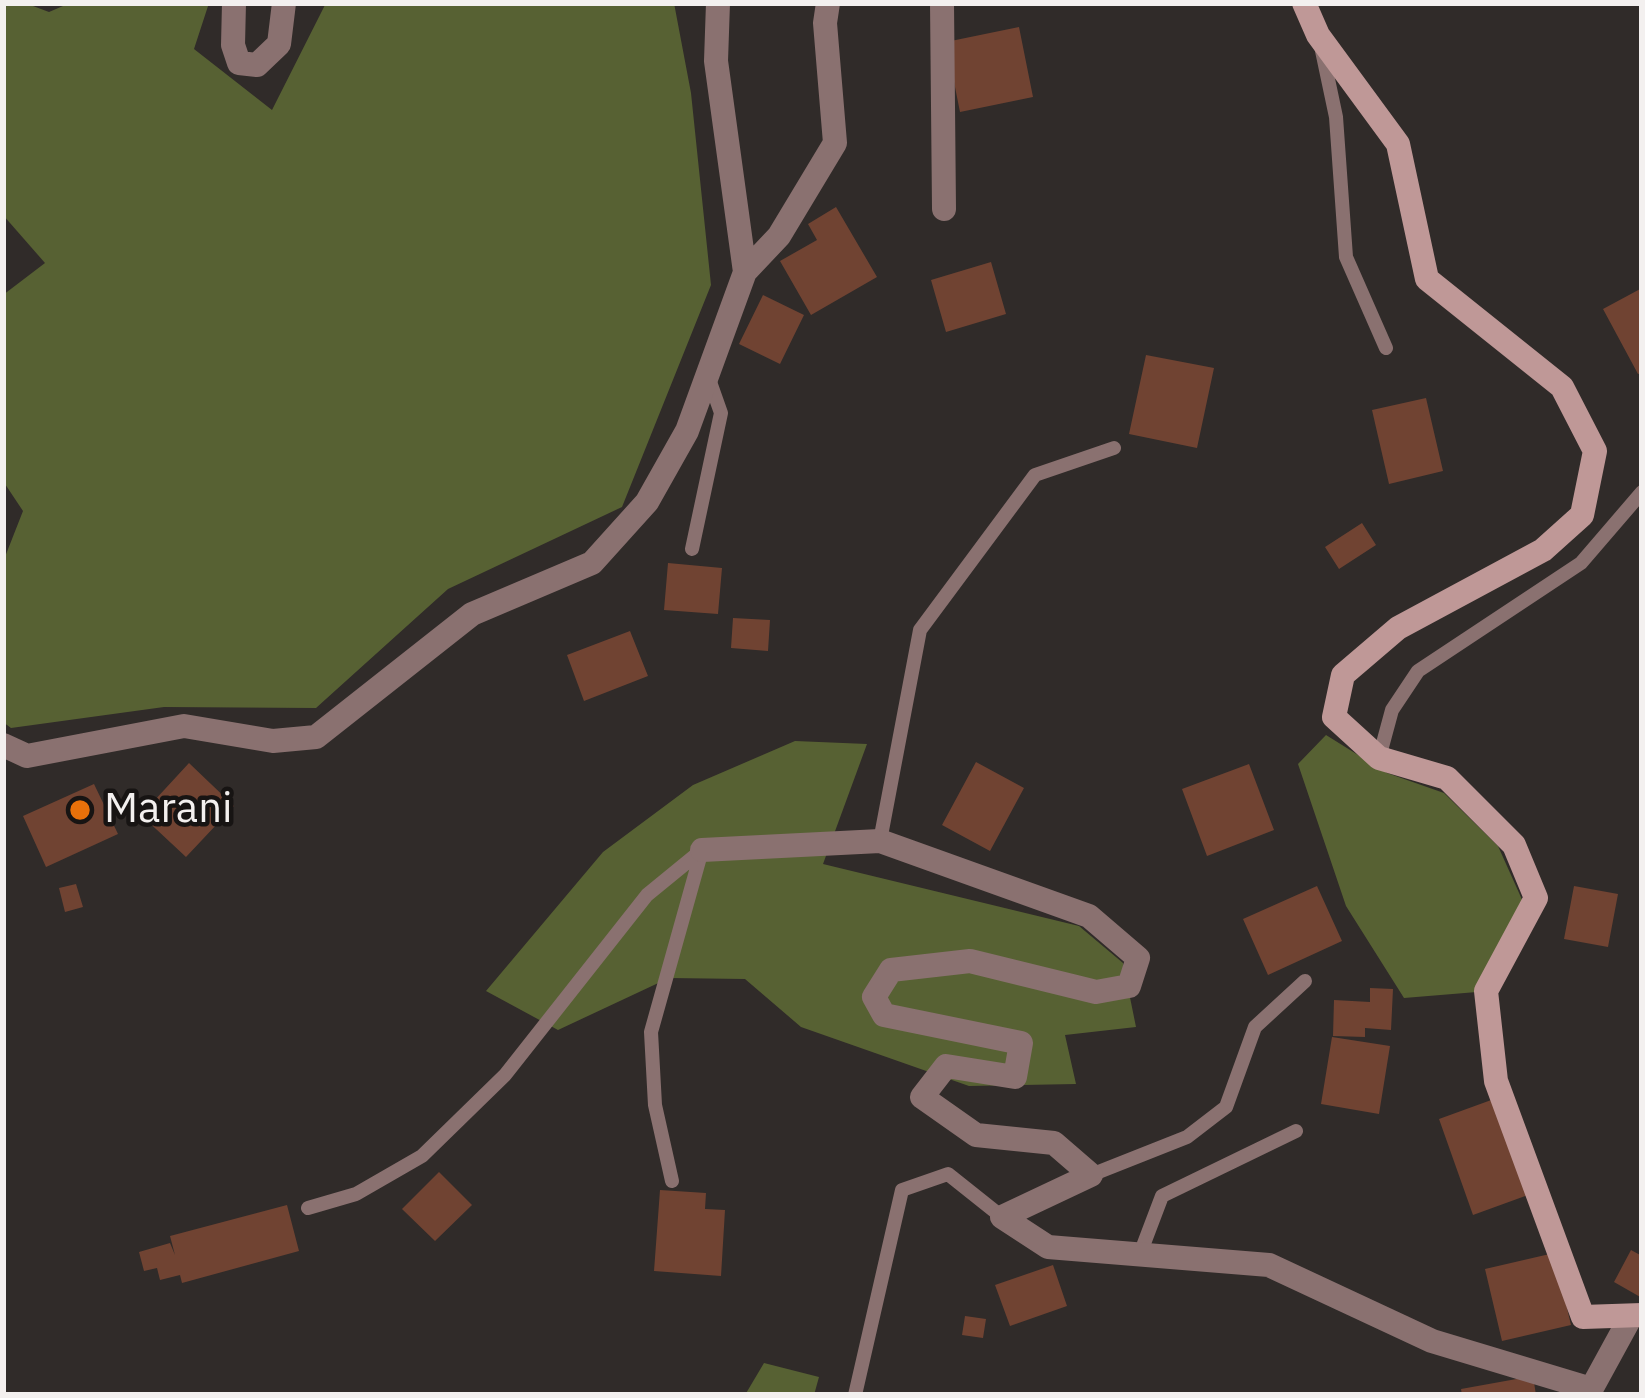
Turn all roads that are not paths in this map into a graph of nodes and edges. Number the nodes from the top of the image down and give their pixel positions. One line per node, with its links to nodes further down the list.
1 (234, 3): 2 (street)
2 (284, 3)
3 (718, 3): 9 (street)
4 (828, 3): 9 (street)
5 (942, 3): 8 (street)
6 (1304, 3): 7 (street)
7 (1318, 35): 10 (lane); 16 (street)
8 (944, 209)
9 (746, 272): 11 (street)
10 (1386, 348)
11 (708, 374): 14 (lane); 15 (street)
12 (1114, 448): 17 (lane)
13 (1642, 492): 16 (lane)
14 (692, 549)
15 (3, 745)
16 (1378, 758): 26 (street)
17 (880, 841): 18 (street); 21 (street)
18 (702, 850): 22 (lane); 23 (lane)
19 (1305, 981): 21 (lane)
20 (1296, 1131): 25 (lane)
21 (1091, 1175): 24 (street)
22 (671, 1181)
23 (308, 1208)
24 (1002, 1217): 25 (street); 28 (lane)
25 (1140, 1254): 27 (street)
26 (1635, 1318): 27 (street)
27 (1588, 1391)
28 (855, 1395)

